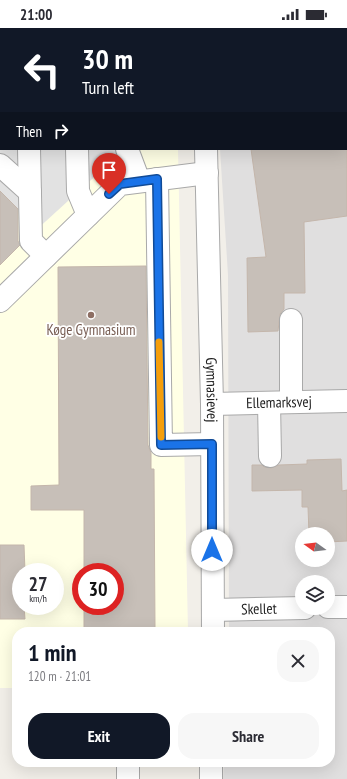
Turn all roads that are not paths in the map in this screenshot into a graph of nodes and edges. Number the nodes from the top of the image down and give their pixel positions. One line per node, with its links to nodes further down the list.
1 (29, 150): 8 (street)
2 (77, 150): 9 (street)
3 (128, 150): 7 (street)
4 (206, 150): 6 (street, Gymnasievej)
5 (0, 165): 8 (street)
6 (207, 173): 7 (street); 15 (street, Gymnasievej)
7 (148, 180): 9 (street); 16 (street)
8 (30, 192): 10 (street)
9 (88, 215): 10 (street)
10 (46, 256): 11 (street)
11 (0, 301)
12 (291, 320): 14 (street)
13 (347, 401): 14 (street, Ellemarksvej)
14 (280, 402): 15 (street, Ellemarksvej); 17 (street)
15 (212, 404): 16 (street, Gymnasievej)
16 (212, 444): 21 (street, Gymnasievej)
17 (270, 456)
18 (347, 607): 20 (street)
19 (295, 608): 21 (street, Skellet)
20 (335, 608)
21 (213, 610): 22 (street, Gymnasievej)
22 (213, 627)
23 (128, 767): 25 (street)
24 (211, 767): 26 (street)
25 (128, 779)
26 (210, 779)

